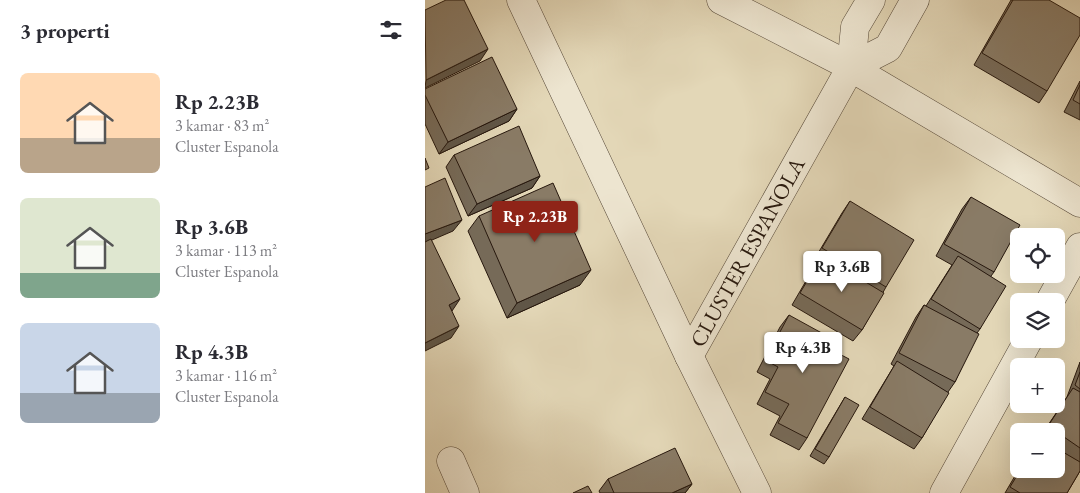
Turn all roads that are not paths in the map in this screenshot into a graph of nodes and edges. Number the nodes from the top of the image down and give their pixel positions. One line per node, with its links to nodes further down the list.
1 (521, 0): 10 (street)
2 (721, 0): 5 (street)
3 (871, 0): 5 (street, CLUSTER ESPANOLA)
4 (915, 0): 5 (street)
5 (851, 67): 6 (street); 10 (street, CLUSTER ESPANOLA)
6 (1080, 203)
7 (1080, 248): 8 (street)
8 (1055, 293)
9 (1024, 348): 14 (street)
10 (689, 356): 13 (street, CLUSTER ESPANOLA)
11 (451, 461): 12 (street)
12 (465, 493)
13 (757, 493)
14 (944, 493)

